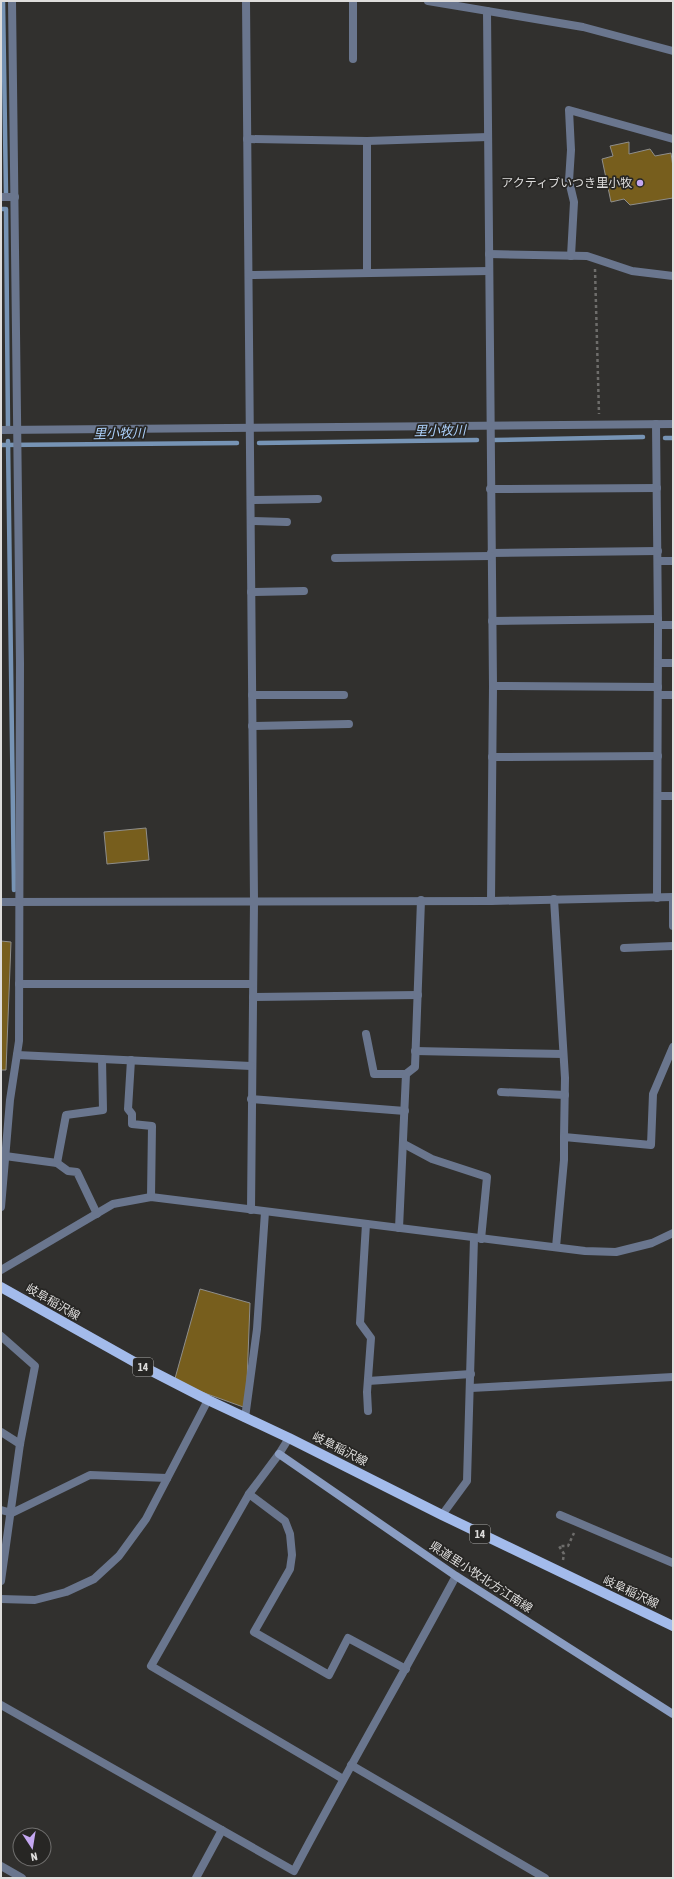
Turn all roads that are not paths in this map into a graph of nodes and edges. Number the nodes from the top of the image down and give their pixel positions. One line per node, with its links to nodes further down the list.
1 (12, 1): 13 (street)
2 (246, 1): 9 (street)
3 (353, 1): 7 (street)
4 (428, 1): 5 (street)
5 (487, 11): 6 (street); 8 (street)
6 (673, 51)
7 (353, 59)
8 (488, 137): 11 (street); 14 (street)
9 (247, 139): 11 (street); 18 (street)
10 (673, 139): 15 (street)
11 (367, 141): 17 (street)
12 (1, 197): 13 (street)
13 (15, 197): 25 (street)
14 (489, 254): 15 (street); 16 (street)
15 (571, 256): 19 (street)
16 (489, 271): 17 (street); 22 (street)
17 (366, 273): 18 (street)
18 (249, 275): 23 (street)
19 (673, 276)
20 (656, 424): 21 (street); 22 (street); 26 (street)
21 (673, 424)
22 (491, 425): 23 (street); 27 (street)
23 (251, 428): 25 (street); 29 (street)
24 (1, 430): 25 (street)
25 (17, 430): 62 (street)
26 (657, 488): 27 (street); 32 (street)
27 (490, 489): 33 (street)
28 (318, 499): 29 (street)
29 (251, 500): 30 (street)
30 (251, 521): 31 (street); 38 (street)
31 (287, 522)
32 (658, 551): 33 (street); 35 (street)
33 (491, 554): 34 (street); 39 (street)
34 (335, 558)
35 (658, 561): 36 (street); 40 (street)
36 (673, 561)
37 (304, 591): 38 (street)
38 (251, 592): 46 (street)
39 (492, 621): 40 (street); 44 (street)
40 (658, 622): 41 (street); 42 (street)
41 (673, 625)
42 (658, 663): 43 (street); 45 (street)
43 (673, 663)
44 (493, 686): 45 (street); 52 (street)
45 (658, 691): 48 (street); 51 (street)
46 (252, 695): 47 (street); 50 (street)
47 (344, 695)
48 (673, 695)
49 (349, 724): 50 (street)
50 (252, 726): 60 (street)
51 (658, 756): 52 (street); 53 (street)
52 (492, 757): 59 (street)
53 (658, 796): 54 (street); 56 (street)
54 (673, 796)
55 (673, 897): 56 (street); 63 (street)
56 (657, 898): 57 (street)
57 (554, 899): 59 (street); 73 (street)
58 (421, 900): 59 (street); 60 (street); 68 (street)
59 (492, 900)
60 (254, 901): 62 (street); 67 (street)
61 (1, 902): 62 (street)
62 (19, 902): 66 (street)
63 (673, 926)
64 (673, 946): 65 (street)
65 (624, 948)
66 (19, 984): 67 (street); 74 (street)
67 (254, 984): 69 (street)
68 (418, 995): 69 (street); 72 (street)
69 (253, 997): 77 (street)
70 (366, 1034): 78 (street)
71 (673, 1047): 83 (street)
72 (415, 1051): 73 (street); 78 (street)
73 (563, 1054): 80 (street)
74 (17, 1055): 75 (street); 85 (street)
75 (102, 1059): 76 (street); 86 (street)
76 (131, 1060): 77 (street); 87 (street)
77 (251, 1066): 81 (street)
78 (406, 1074): 82 (street)
79 (501, 1092): 80 (street)
80 (565, 1095): 83 (street)
81 (251, 1099): 82 (street); 89 (street)
82 (405, 1111): 84 (street)
83 (564, 1137): 96 (street)
84 (404, 1144): 93 (street); 95 (street)
85 (5, 1156): 86 (street); 88 (street)
86 (57, 1163): 91 (street)
87 (151, 1197): 89 (street); 91 (street)
88 (1, 1207)
89 (251, 1210): 90 (street)
90 (266, 1212): 92 (street); 106 (street)
91 (97, 1214): 97 (street)
92 (366, 1224): 93 (street); 102 (street)
93 (399, 1228): 95 (street)
94 (673, 1233): 96 (street)
95 (477, 1239): 96 (street); 100 (street)
96 (556, 1247)
97 (1, 1270)
98 (1, 1287): 104 (main road, 岐阜稲沢線 / 14)
99 (1, 1336): 109 (street)
100 (471, 1374): 102 (street); 103 (street)
101 (673, 1377): 103 (street)
102 (368, 1381): 105 (street)
103 (470, 1388): 115 (street)
104 (208, 1400): 106 (main road, 岐阜稲沢線 / 14); 111 (street)
105 (368, 1411)
106 (245, 1418): 108 (main road, 岐阜稲沢線 / 14)
107 (1, 1432): 109 (street)
108 (289, 1438): 110 (street); 115 (main road, 岐阜稲沢線 / 14)
109 (20, 1444): 114 (street)
110 (279, 1454): 112 (street); 118 (main road, 県道里小牧北方江南線)
111 (167, 1478): 114 (street); 120 (street)
112 (249, 1494): 122 (street); 126 (street)
113 (1, 1510): 114 (street)
114 (12, 1513): 119 (street)
115 (442, 1515): 121 (main road, 岐阜稲沢線 / 14)
116 (560, 1515): 117 (street)
117 (673, 1563)
118 (456, 1576): 122 (street); 124 (main road, 県道里小牧北方江南線)
119 (1, 1580)
120 (1, 1599)
121 (673, 1626)
122 (406, 1669): 125 (street)
123 (1, 1705): 127 (street)
124 (673, 1714)
125 (351, 1765): 126 (street); 131 (street)
126 (343, 1779): 127 (street)
127 (222, 1830): 130 (street)
128 (1, 1866): 129 (street)
129 (22, 1878)
130 (196, 1878)
131 (545, 1878)

